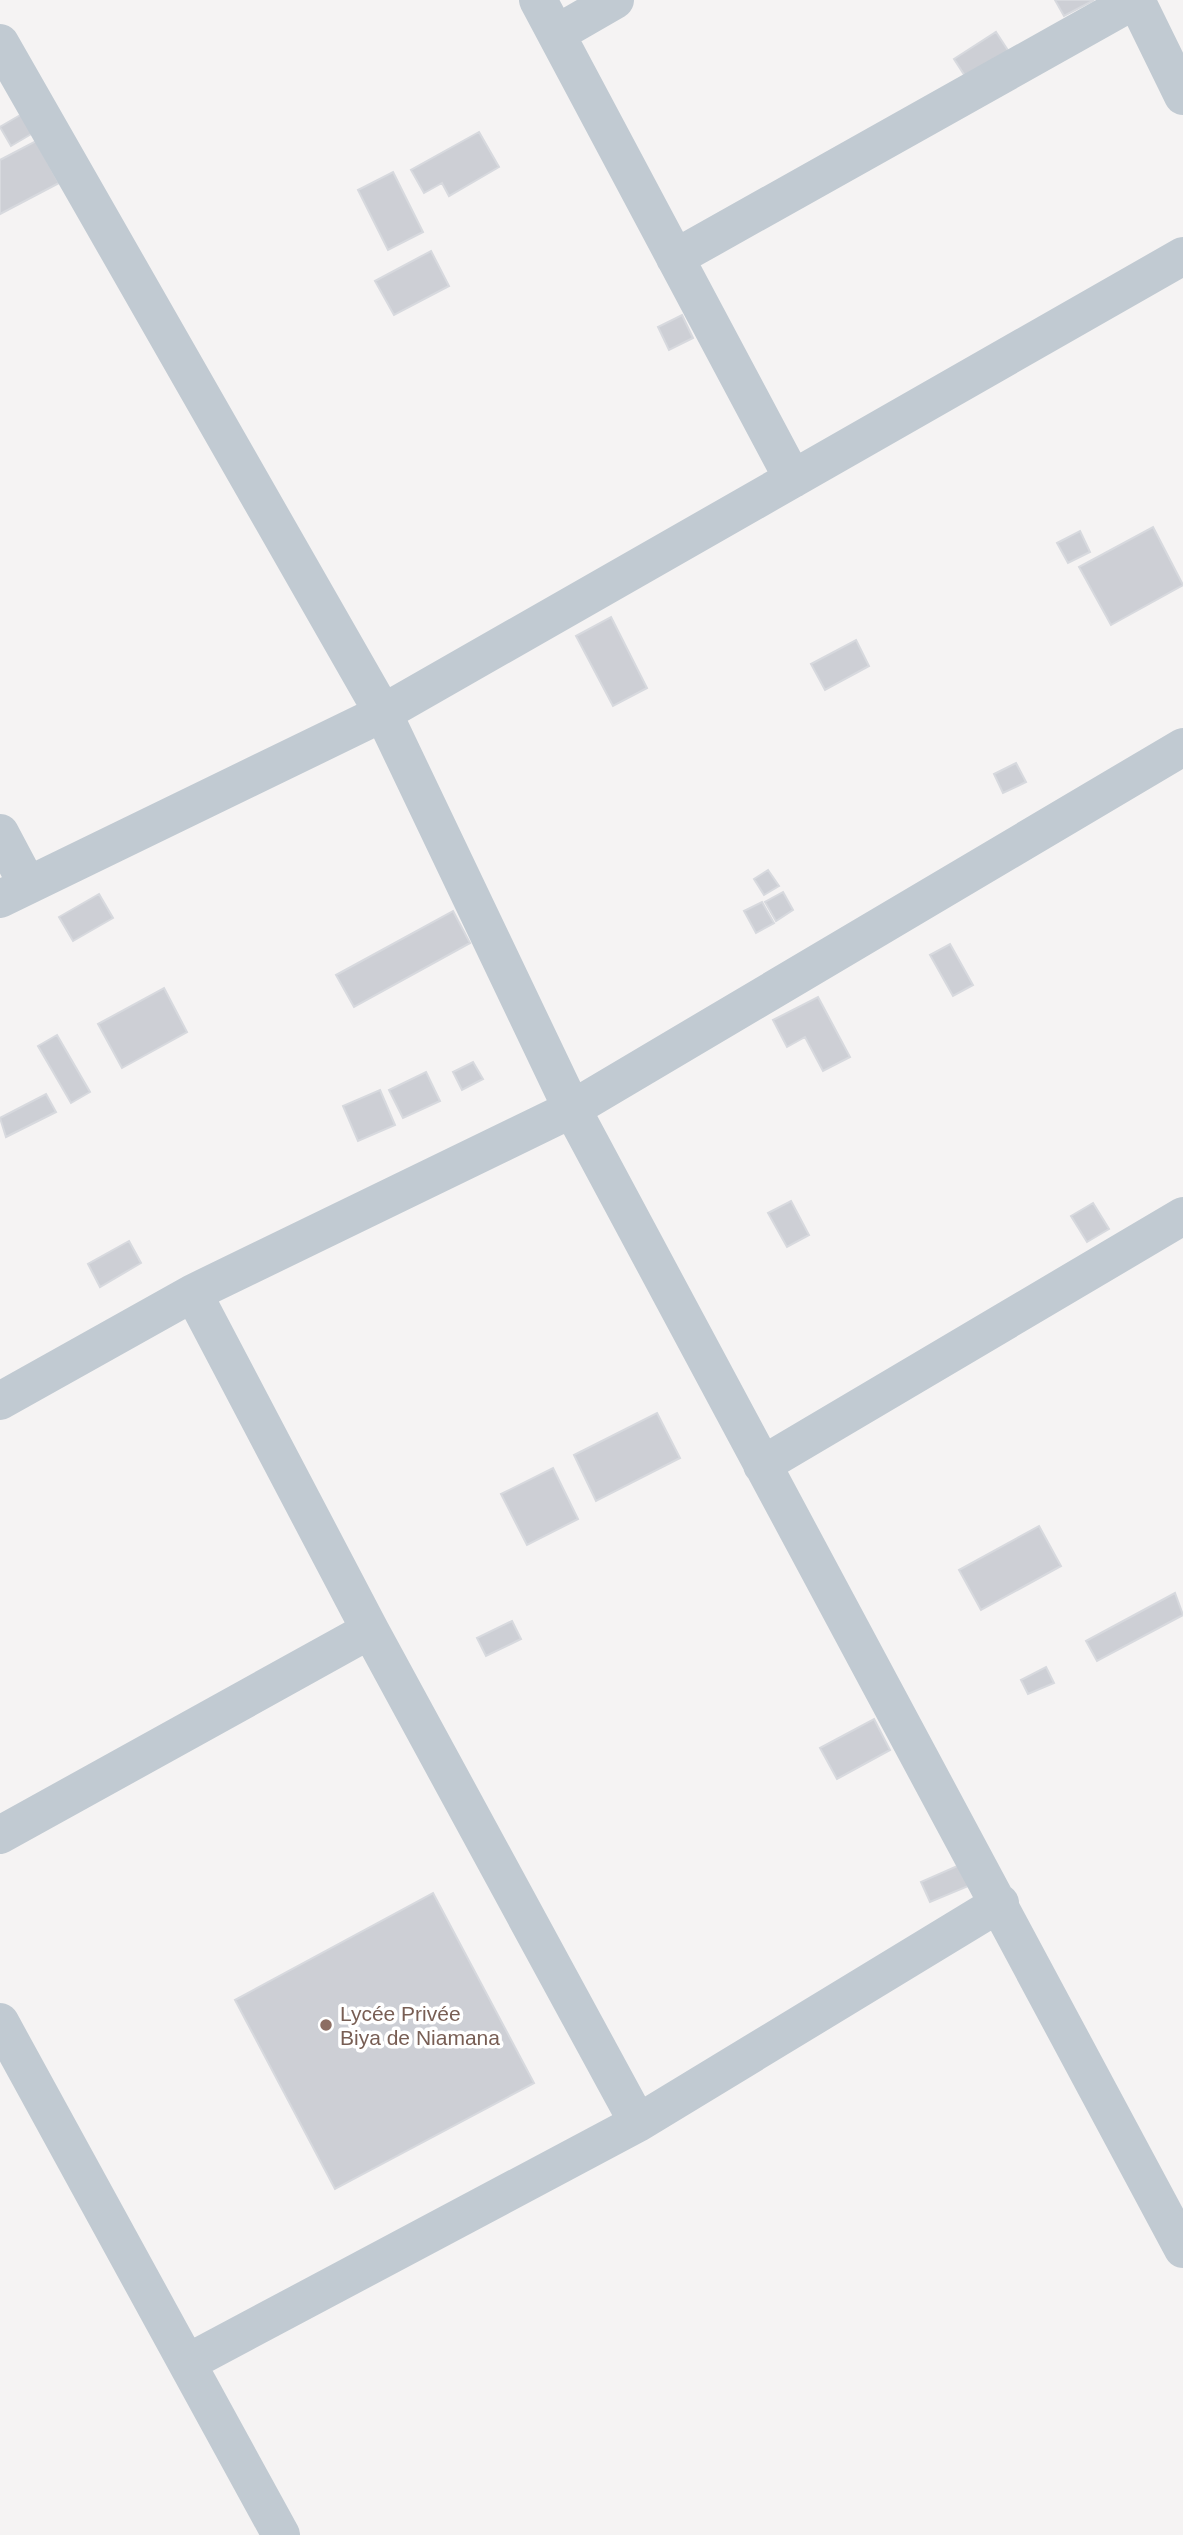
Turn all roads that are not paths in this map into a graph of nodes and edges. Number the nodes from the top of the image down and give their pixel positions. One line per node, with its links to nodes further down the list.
1 (538, 0): 4 (street)
2 (615, 0): 4 (street)
3 (1135, 0): 6 (street); 8 (street)
4 (556, 34): 8 (street)
5 (0, 43): 10 (street)
6 (1183, 96)
7 (1183, 256): 9 (street)
8 (675, 258): 9 (street)
9 (793, 479): 10 (street)
10 (383, 713): 13 (street); 14 (street)
11 (1183, 747): 14 (street)
12 (0, 833): 13 (street)
13 (14, 892)
14 (572, 1109): 16 (street); 18 (street)
15 (1183, 1216): 18 (street)
16 (193, 1293): 17 (street); 19 (street)
17 (0, 1401)
18 (762, 1465): 21 (street)
19 (370, 1630): 20 (street); 23 (street)
20 (0, 1835)
21 (1000, 1903): 23 (street); 24 (street)
22 (0, 2022): 25 (street)
23 (638, 2123): 25 (street)
24 (1183, 2249)
25 (187, 2362): 26 (street)
26 (281, 2535)

